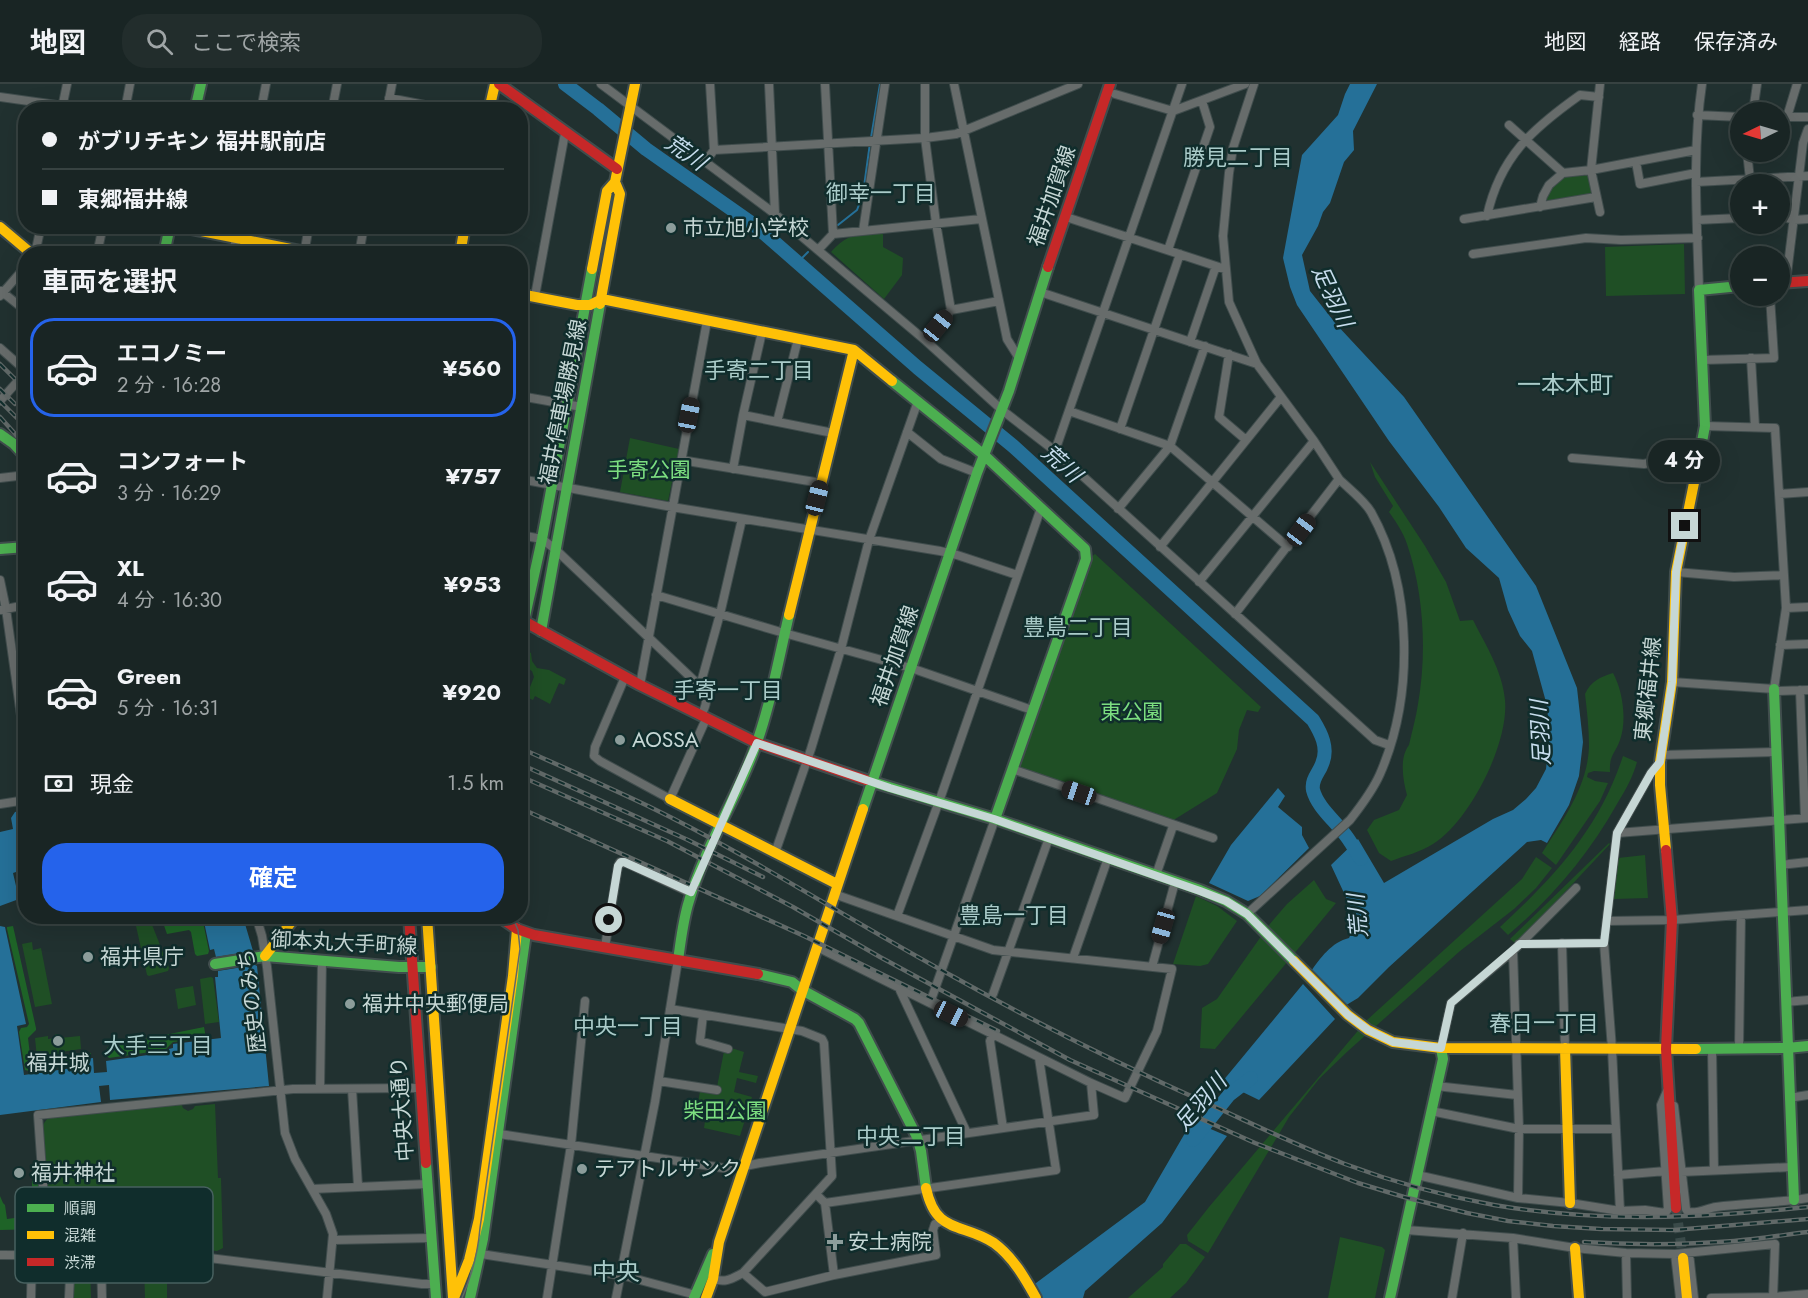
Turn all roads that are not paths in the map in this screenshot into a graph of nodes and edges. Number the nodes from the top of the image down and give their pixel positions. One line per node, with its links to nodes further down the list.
1 (66, 84): 31 (street)
2 (130, 84): 32 (street)
3 (201, 84): 33 (street)
4 (267, 84): 34 (street)
5 (337, 84): 35 (street)
6 (392, 84): 28 (street)
7 (495, 84): 38 (street)
8 (499, 84): 39 (street)
9 (601, 84): 43 (street)
10 (635, 84): 43 (street, 福井停車場勝見線)
11 (710, 84): 58 (street)
12 (769, 84): 57 (street)
13 (825, 84): 56 (street)
14 (885, 84): 55 (street)
15 (925, 84): 53 (street)
16 (954, 84): 51 (street)
17 (1078, 84): 51 (street)
18 (1182, 84): 44 (street)
19 (1245, 84): 29 (street)
20 (1254, 84): 100 (street)
21 (1600, 84): 27 (street)
22 (1701, 84): 45 (street)
23 (1757, 84): 40 (street)
24 (1797, 84): 41 (street)
25 (1113, 89): 44 (street); 74 (street, 福井加賀線)
26 (0, 96): 30 (street)
27 (1599, 97): 54 (street); 63 (street)
28 (389, 98): 36 (street); 37 (street)
29 (1202, 101): 44 (street); 96 (street)
30 (34, 102)
31 (63, 102)
32 (127, 102)
33 (197, 102)
34 (263, 102)
35 (334, 102)
36 (388, 102)
37 (409, 102)
38 (491, 102)
39 (523, 102)
40 (1754, 102)
41 (1789, 102)
42 (528, 106): 52 (street)
43 (630, 108): 60 (street); 62 (street, 福井停車場勝見線)
44 (1173, 111): 88 (street)
45 (1697, 115): 46 (street); 59 (street)
46 (1730, 117)
47 (1790, 117): 48 (street)
48 (1808, 117)
49 (1509, 125): 54 (street)
50 (1808, 129): 65 (street)
51 (963, 130): 53 (street); 76 (street)
52 (564, 133): 62 (street); 109 (street)
53 (925, 138): 55 (street); 82 (street)
54 (1527, 140): 64 (street); 73 (street)
55 (876, 141): 56 (street); 84 (street)
56 (829, 143): 57 (street); 87 (street)
57 (772, 146): 58 (street); 72 (street)
58 (714, 150): 60 (street)
59 (1696, 150): 61 (street); 66 (street)
60 (705, 162): 72 (street)
61 (1636, 162): 63 (street); 66 (street)
62 (617, 169): 68 (street, 福井停車場勝見線)
63 (1591, 170): 64 (street); 69 (street)
64 (1563, 173): 70 (street)
65 (1804, 176): 81 (street)
66 (1696, 178): 67 (street); 80 (street)
67 (1730, 179)
68 (615, 182): 110 (street, 福井停車場勝見線); 113 (street, 福井停車場勝見線)
69 (1596, 197): 70 (street); 71 (street)
70 (1540, 207): 73 (street)
71 (1600, 212)
72 (775, 214): 95 (street)
73 (1487, 216): 77 (street)
74 (1066, 217): 88 (street); 106 (street, 福井加賀線)
75 (1730, 218): 80 (street)
76 (981, 219): 82 (street); 111 (street)
77 (1464, 219)
78 (1790, 219): 81 (street)
79 (1808, 219): 81 (street)
80 (1697, 220): 89 (street)
81 (1794, 220): 94 (street)
82 (936, 224): 84 (street); 115 (street)
83 (0, 227): 91 (street)
84 (863, 231): 87 (street)
85 (213, 234): 90 (street)
86 (237, 234): 90 (street)
87 (833, 234): 95 (street)
88 (1129, 237): 96 (street); 116 (street)
89 (1698, 238): 98 (street); 105 (street)
90 (236, 239): 92 (street); 93 (street)
91 (23, 246)
92 (235, 246)
93 (273, 246)
94 (1789, 246)
95 (818, 250): 121 (street)
96 (1168, 250): 97 (street)
97 (1180, 254): 99 (street); 118 (street)
98 (1473, 254)
99 (1216, 266): 100 (street); 122 (street)
100 (1225, 269): 130 (street)
101 (18, 275): 107 (street)
102 (1808, 281): 103 (street)
103 (1790, 282)
104 (1730, 287): 105 (street)
105 (1699, 290): 129 (street, 東郷福井線)
106 (1040, 292): 116 (street); 127 (street, 福井加賀線)
107 (1, 293): 112 (street)
108 (528, 295): 109 (street)
109 (535, 296): 113 (street)
110 (602, 299): 113 (street); 117 (street); 138 (street, 福井停車場勝見線)
111 (999, 301): 115 (street); 127 (street)
112 (18, 305)
113 (586, 305): 137 (street, 福井停車場勝見線)
114 (1771, 306): 128 (street)
115 (951, 310): 121 (street)
116 (1103, 313): 118 (street); 139 (street)
117 (707, 321): 119 (street); 156 (street)
118 (1154, 330): 122 (street); 145 (street)
119 (762, 332): 120 (street); 141 (street)
120 (798, 339): 125 (street); 142 (street)
121 (926, 341): 140 (street)
122 (1190, 342): 123 (street)
123 (1205, 346): 126 (street); 151 (street)
124 (0, 348): 131 (street)
125 (854, 350): 136 (street); 147 (street)
126 (1229, 354): 130 (street); 149 (street)
127 (1019, 358): 140 (street, 福井加賀線)
128 (1751, 358): 129 (street); 144 (street)
129 (1702, 360): 143 (street, 東郷福井線)
130 (1257, 364): 133 (street)
131 (18, 365)
132 (18, 381): 135 (street)
133 (1281, 397): 149 (street); 150 (street)
134 (528, 398): 137 (street)
135 (0, 401)
136 (918, 401): 146 (street); 154 (street)
137 (567, 405): 138 (street); 166 (street, 福井停車場勝見線)
138 (582, 407): 167 (street, 福井停車場勝見線)
139 (1069, 411): 145 (street); 153 (street)
140 (1001, 412): 153 (street); 154 (street, 福井加賀線)
141 (743, 415): 142 (street); 158 (street)
142 (777, 422): 147 (street)
143 (1705, 426): 144 (street); 157 (street, 東郷福井線)
144 (1755, 428): 169 (street)
145 (1120, 429): 151 (street)
146 (907, 432): 159 (street); 178 (street)
147 (833, 433): 165 (street)
148 (0, 434): 152 (street)
149 (1246, 440): 164 (street)
150 (1314, 441): 162 (street); 173 (street)
151 (1170, 446): 164 (street); 172 (street)
152 (18, 448)
153 (1055, 451): 172 (street)
154 (984, 455): 159 (street, 福井加賀線); 171 (street)
155 (1572, 458): 157 (street)
156 (681, 460): 158 (street); 170 (street)
157 (1697, 466): 185 (street, 東郷福井線)
158 (733, 469): 165 (street)
159 (977, 473): 184 (street, 福井加賀線)
160 (18, 476): 161 (street)
161 (0, 478)
162 (1339, 479): 181 (street); 217 (street)
163 (528, 480): 166 (street)
164 (1212, 482): 173 (street); 180 (street)
165 (821, 483): 175 (street)
166 (552, 485): 167 (street); 177 (street, 福井停車場勝見線)
167 (567, 488): 170 (street); 183 (street, 福井停車場勝見線)
168 (1808, 492): 169 (street)
169 (1779, 494): 187 (street)
170 (672, 507): 174 (street); 190 (street)
171 (1041, 508): 186 (street); 214 (street)
172 (1118, 509): 180 (street)
173 (1252, 517): 181 (street); 189 (street)
174 (742, 519): 175 (street); 196 (street)
175 (810, 530): 178 (street); 200 (street)
176 (528, 537): 177 (street)
177 (542, 539): 183 (street); 191 (street, 福井停車場勝見線)
178 (869, 540): 184 (street); 204 (street)
179 (18, 547): 182 (street)
180 (1160, 547): 189 (street)
181 (1288, 547): 197 (street)
182 (0, 549)
183 (555, 549): 199 (street, 福井停車場勝見線); 201 (street)
184 (951, 554): 186 (street); 205 (street, 福井加賀線)
185 (1676, 572): 187 (street); 207 (street, 東郷福井線)
186 (1017, 575): 213 (street)
187 (1784, 575): 193 (street)
188 (0, 580): 195 (street)
189 (1199, 582): 197 (street)
190 (656, 595): 196 (street); 201 (street)
191 (528, 596)
192 (18, 606): 195 (street)
193 (1786, 608): 194 (street); 203 (street)
194 (1808, 608)
195 (3, 609): 210 (street)
196 (720, 614): 200 (street); 209 (street)
197 (1235, 614): 217 (street)
198 (528, 624): 199 (street)
199 (540, 631): 206 (street)
200 (784, 633): 204 (street); 216 (street)
201 (648, 636): 208 (street); 209 (street)
202 (1808, 644): 203 (street)
203 (1780, 645): 211 (street)
204 (841, 650): 205 (street); 221 (street)
205 (911, 668): 213 (street); 223 (street, 福井加賀線)
206 (625, 677): 208 (street); 224 (street)
207 (1672, 682): 211 (street); 220 (street, 東郷福井線)
208 (640, 685): 215 (street)
209 (700, 686): 215 (street)
210 (18, 689)
211 (1774, 690): 212 (street); 218 (street)
212 (1804, 690): 219 (street)
213 (977, 691): 214 (street); 226 (street)
214 (1032, 710): 222 (street)
215 (704, 717): 216 (street); 224 (street)
216 (757, 743): 221 (street); 231 (street)
217 (1389, 745): 248 (street)
218 (1776, 752): 220 (street); 230 (street)
219 (1805, 754): 228 (street)
220 (1660, 759): 233 (street, 東郷福井線); 234 (street)
221 (807, 761): 223 (street); 237 (street)
222 (1012, 769): 229 (street); 232 (street)
223 (872, 782): 226 (street); 244 (street, 福井加賀線)
224 (670, 799): 231 (street)
225 (18, 802): 227 (street)
226 (939, 802): 229 (street); 250 (street)
227 (0, 804)
228 (1807, 818): 230 (street)
229 (994, 819): 235 (street); 259 (street)
230 (1778, 821): 233 (street); 240 (street)
231 (720, 825): 237 (street); 245 (street)
232 (1173, 826): 236 (street); 241 (street)
233 (1663, 830): 234 (street); 251 (street, 東郷福井線)
234 (1617, 833): 252 (street)
235 (1049, 838): 238 (street); 265 (street)
236 (1213, 838)
237 (775, 853): 244 (street)
238 (1108, 858): 241 (street); 268 (street)
239 (1808, 862): 240 (street)
240 (1780, 865): 247 (street)
241 (1156, 875): 242 (street)
242 (1175, 882): 248 (street); 274 (street)
243 (1576, 888): 261 (street)
244 (835, 889): 250 (street); 276 (street, 福井加賀線)
245 (691, 892): 263 (street); 270 (street)
246 (1808, 910): 247 (street)
247 (1782, 911): 249 (street); 280 (street)
248 (1247, 914): 287 (street)
249 (1741, 915): 251 (street); 290 (street)
250 (897, 916): 259 (street)
251 (1672, 920): 252 (street); 294 (street, 東郷福井線)
252 (1607, 921): 260 (street)
253 (258, 924): 267 (street, 歴史のみち)
254 (290, 924): 267 (street)
255 (409, 924): 272 (street, 中央大通り)
256 (428, 924): 273 (street, 中央大通り)
257 (510, 924): 258 (street)
258 (521, 931): 263 (street); 315 (street)
259 (953, 935): 265 (street); 281 (street)
260 (1604, 943): 262 (street); 293 (street)
261 (1520, 944): 262 (street); 266 (street)
262 (1563, 944): 289 (street)
263 (604, 947): 270 (street)
264 (821, 949): 275 (street)
265 (1008, 951): 268 (street); 277 (street)
266 (1513, 951): 287 (street); 288 (street)
267 (260, 957): 269 (street, 御本丸大手町線); 271 (street, 御本丸大手町線); 304 (street, 歴史のみち)
268 (1073, 958): 274 (street)
269 (322, 960): 272 (street, 御本丸大手町線); 301 (street)
270 (678, 960): 276 (street); 282 (street)
271 (215, 964)
272 (412, 967): 273 (street, 御本丸大手町線); 300 (street, 中央大通り)
273 (431, 967): 353 (street, 中央大通り)
274 (1152, 967): 298 (street)
275 (898, 986): 281 (street); 316 (street)
276 (802, 990): 284 (street, 福井加賀線); 317 (street)
277 (993, 994)
278 (1808, 1000): 280 (street)
279 (585, 1001): 318 (street)
280 (1786, 1002): 291 (street)
281 (930, 1003): 285 (street)
282 (670, 1009): 283 (street); 297 (street)
283 (703, 1015): 284 (street); 292 (street)
284 (790, 1028): 319 (street); 322 (street, 福井加賀線)
285 (993, 1034): 296 (street); 311 (street)
286 (1808, 1046): 291 (street)
287 (1441, 1048): 288 (street); 299 (street)
288 (1516, 1048): 289 (street); 306 (street)
289 (1565, 1048): 293 (street); 313 (street)
290 (1739, 1048): 291 (street); 295 (street)
291 (1787, 1048): 308 (street)
292 (728, 1049)
293 (1612, 1049): 294 (street); 314 (street)
294 (1666, 1049): 295 (street); 305 (street, 東郷福井線)
295 (1712, 1049): 323 (street)
296 (1039, 1058): 298 (street); 310 (street)
297 (659, 1081): 303 (street); 320 (street)
298 (1091, 1083): 310 (street)
299 (1436, 1086): 306 (street); 309 (street)
300 (420, 1088): 302 (street); 328 (street, 中央大通り)
301 (320, 1089): 302 (street); 304 (street)
302 (352, 1089): 329 (street)
303 (717, 1090)
304 (280, 1091): 330 (street); 331 (street, 歴史のみち)
305 (1667, 1091): 324 (street); 325 (street); 339 (street, 東郷福井線)
306 (1517, 1095): 312 (street)
307 (1808, 1095): 308 (street)
308 (1789, 1098): 321 (street)
309 (1431, 1111): 312 (street); 326 (street)
310 (1049, 1122): 311 (street); 332 (street)
311 (1003, 1128): 316 (street)
312 (1519, 1129): 313 (street); 334 (street)
313 (1568, 1129): 314 (street); 338 (street)
314 (1616, 1129): 327 (street)
315 (494, 1133): 318 (street); 350 (street); 354 (street)
316 (967, 1133): 317 (street)
317 (918, 1140): 319 (street); 332 (street)
318 (571, 1145): 320 (street); 355 (street)
319 (830, 1153): 322 (street); 333 (street)
320 (645, 1157): 322 (street); 358 (street)
321 (1792, 1167): 323 (street); 336 (street)
322 (743, 1168): 347 (street, 福井加賀線)
323 (1714, 1170): 325 (street)
324 (1666, 1171): 327 (street); 340 (street)
325 (1681, 1172): 336 (street)
326 (1417, 1175): 334 (street); 342 (street)
327 (1618, 1175): 340 (street)
328 (427, 1184): 329 (street); 344 (street, 中央大通り)
329 (358, 1186): 331 (street)
330 (43, 1187)
331 (312, 1189): 346 (street, 歴史のみち)
332 (926, 1189): 337 (street); 341 (street)
333 (816, 1194): 337 (street); 357 (street)
334 (1518, 1198): 338 (street)
335 (1808, 1198): 336 (street)
336 (1794, 1200)
337 (825, 1203): 359 (street)
338 (1570, 1203): 340 (street)
339 (1676, 1208)
340 (1620, 1211)
341 (942, 1221): 359 (street); 377 (street)
342 (1406, 1230): 343 (street); 378 (street)
343 (1463, 1233): 345 (street); 379 (street)
344 (431, 1238): 346 (street); 364 (street, 中央大通り)
345 (1513, 1238): 348 (street); 380 (street)
346 (334, 1240): 356 (street)
347 (720, 1242): 360 (street, 福井加賀線); 366 (street, 福井加賀線)
348 (1575, 1248): 349 (street); 381 (street)
349 (1626, 1253): 351 (street); 382 (street)
350 (481, 1254): 355 (street); 374 (street)
351 (1682, 1255): 367 (street); 383 (street); 384 (street); 385 (street)
352 (213, 1258): 356 (street)
353 (450, 1259): 354 (street); 373 (street, 中央大通り)
354 (469, 1260): 373 (street)
355 (552, 1265): 358 (street); 375 (street)
356 (330, 1273): 364 (street); 371 (street)
357 (742, 1273): 359 (street); 360 (street)
358 (621, 1275): 366 (street); 376 (street)
359 (834, 1275)
360 (713, 1279): 366 (street, 福井加賀線)
361 (31, 1283): 368 (street)
362 (69, 1283): 369 (street)
363 (102, 1283): 370 (street)
364 (434, 1284): 372 (street, 中央大通り)
365 (1808, 1294): 367 (street)
366 (699, 1297)
367 (1773, 1297): 386 (street)
368 (31, 1298)
369 (69, 1298)
370 (102, 1298)
371 (327, 1298)
372 (436, 1298)
373 (454, 1298)
374 (470, 1298)
375 (547, 1298)
376 (616, 1298)
377 (1036, 1298)
378 (1390, 1298)
379 (1452, 1298)
380 (1516, 1298)
381 (1580, 1298)
382 (1627, 1298)
383 (1680, 1298)
384 (1687, 1298)
385 (1694, 1298)
386 (1711, 1298)

